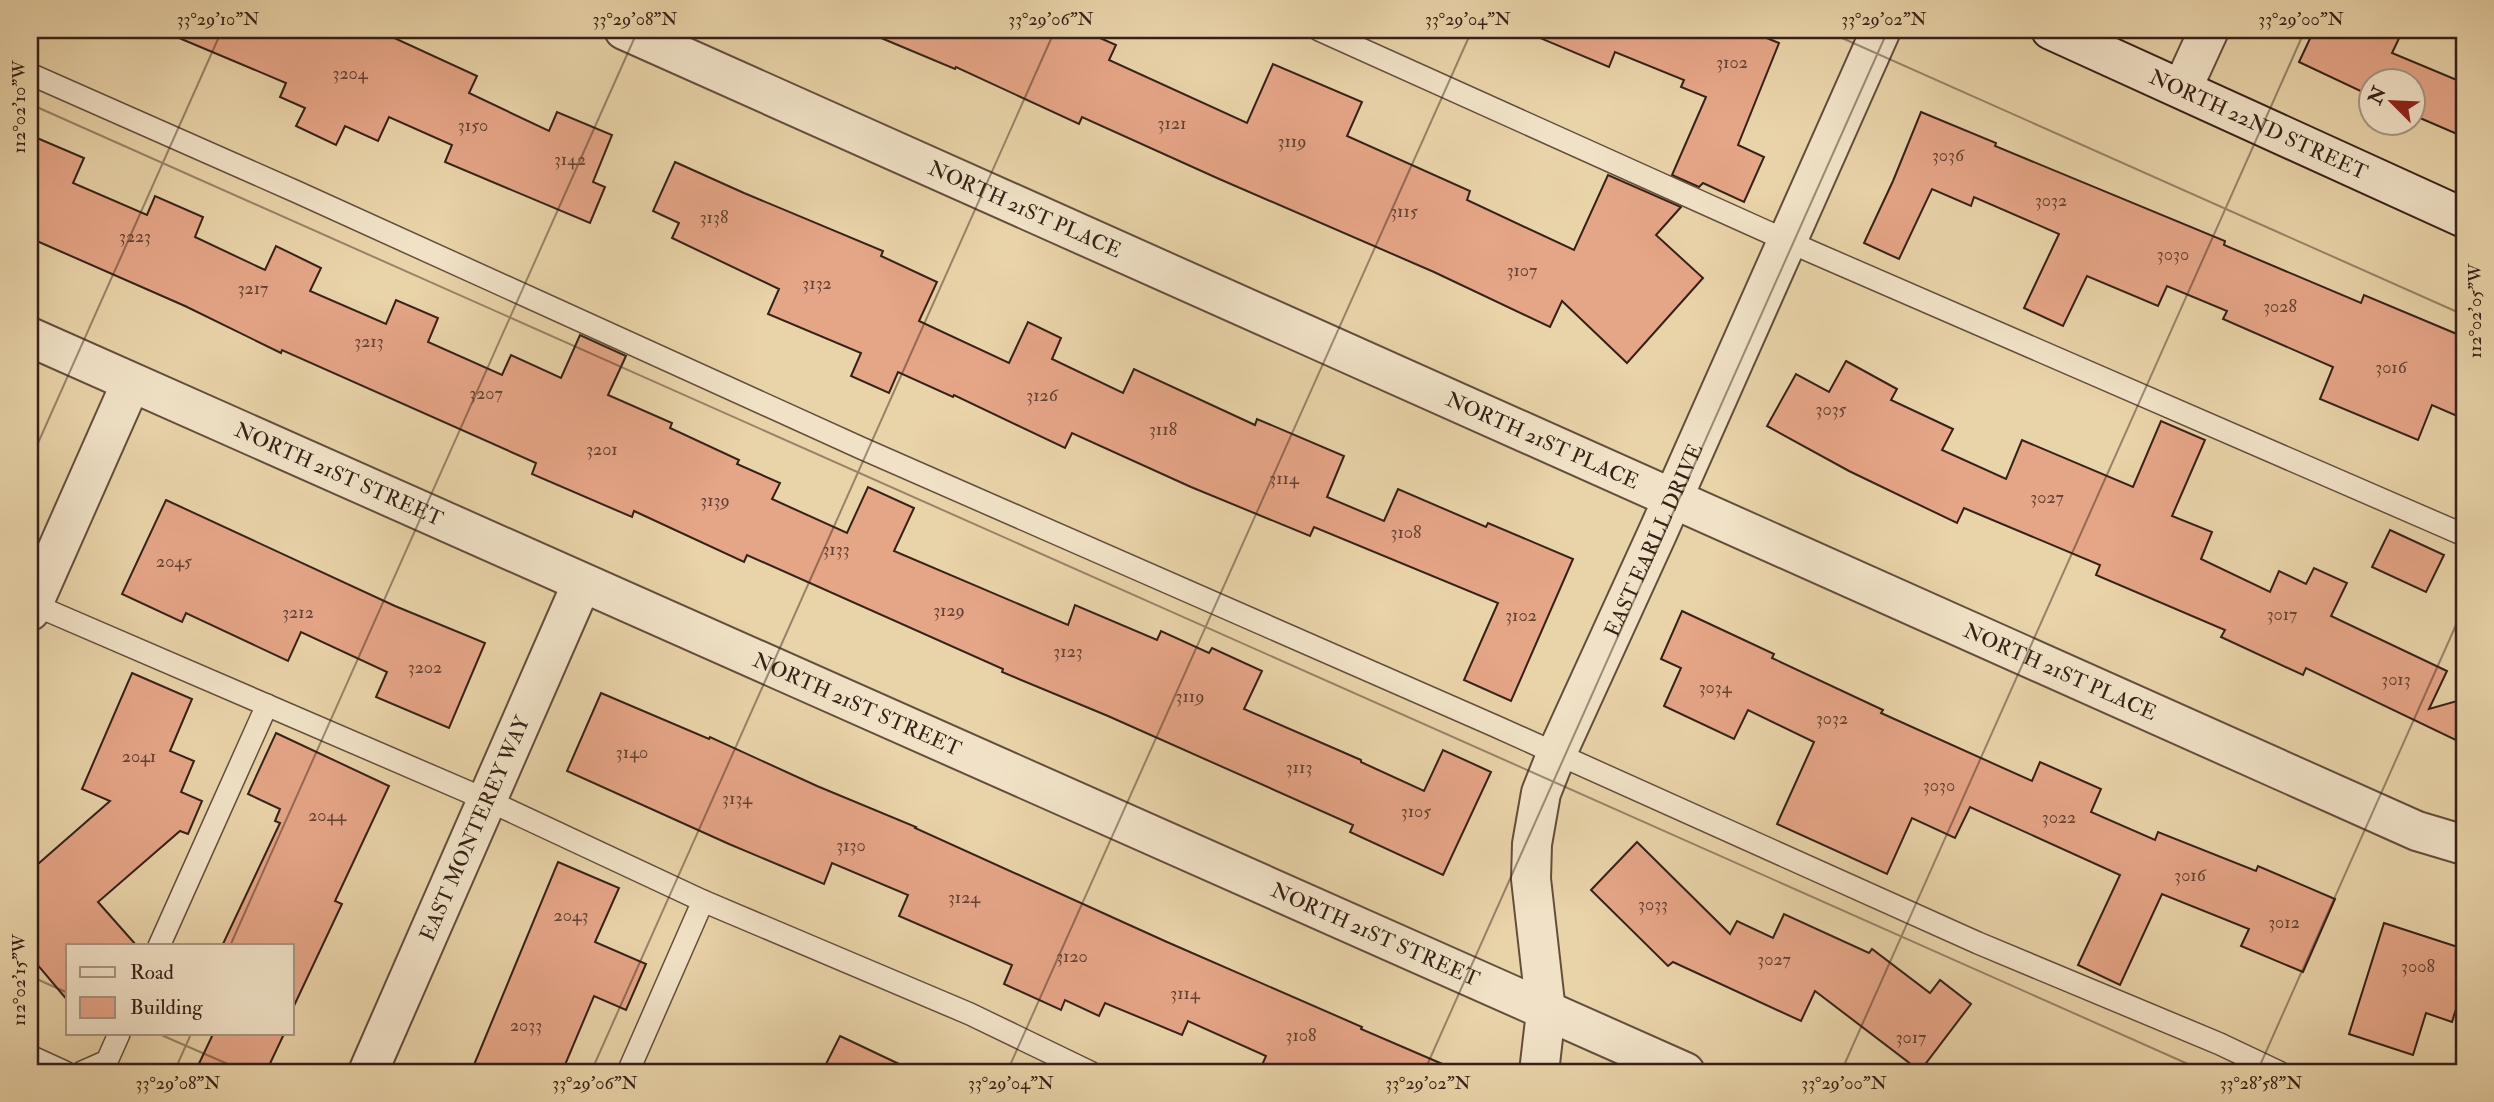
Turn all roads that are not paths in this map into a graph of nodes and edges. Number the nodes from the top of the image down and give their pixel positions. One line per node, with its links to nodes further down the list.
1 (624, 30): 12 (street, NORTH 21ST PLACE)
2 (1319, 30): 9 (lane)
3 (1881, 30): 9 (street, EAST EARLL DRIVE)
4 (2051, 30): 7 (street, NORTH 22ND STREET)
5 (2209, 30): 7 (street)
6 (30, 74): 17 (lane)
7 (2182, 89): 8 (street, NORTH 22ND STREET)
8 (2464, 218)
9 (1787, 241): 12 (street, EAST EARLL DRIVE); 13 (lane)
10 (30, 337): 11 (street, NORTH 21ST STREET)
11 (131, 383): 14 (street, NORTH 21ST STREET); 15 (street)
12 (1673, 497): 17 (street, EAST EARLL DRIVE); 19 (street, NORTH 21ST PLACE)
13 (2464, 535)
14 (582, 583): 18 (street, EAST MONTEREY WAY); 22 (street, NORTH 21ST STREET)
15 (31, 606): 16 (lane)
16 (267, 705): 18 (lane); 21 (lane)
17 (1556, 755): 22 (street, EAST EARLL DRIVE); 32 (lane)
18 (487, 800): 20 (lane); 27 (street, EAST MONTEREY WAY)
19 (2464, 845)
20 (703, 901): 28 (lane); 29 (lane)
21 (160, 944)
22 (1546, 1012): 30 (street, EAST EARLL DRIVE); 31 (street, NORTH 21ST STREET)
23 (118, 1036): 26 (lane)
24 (30, 1056): 25 (lane)
25 (65, 1072)
26 (82, 1072)
27 (368, 1072)
28 (628, 1072)
29 (1090, 1072)
30 (1539, 1072)
31 (1685, 1072)
32 (2279, 1072)

